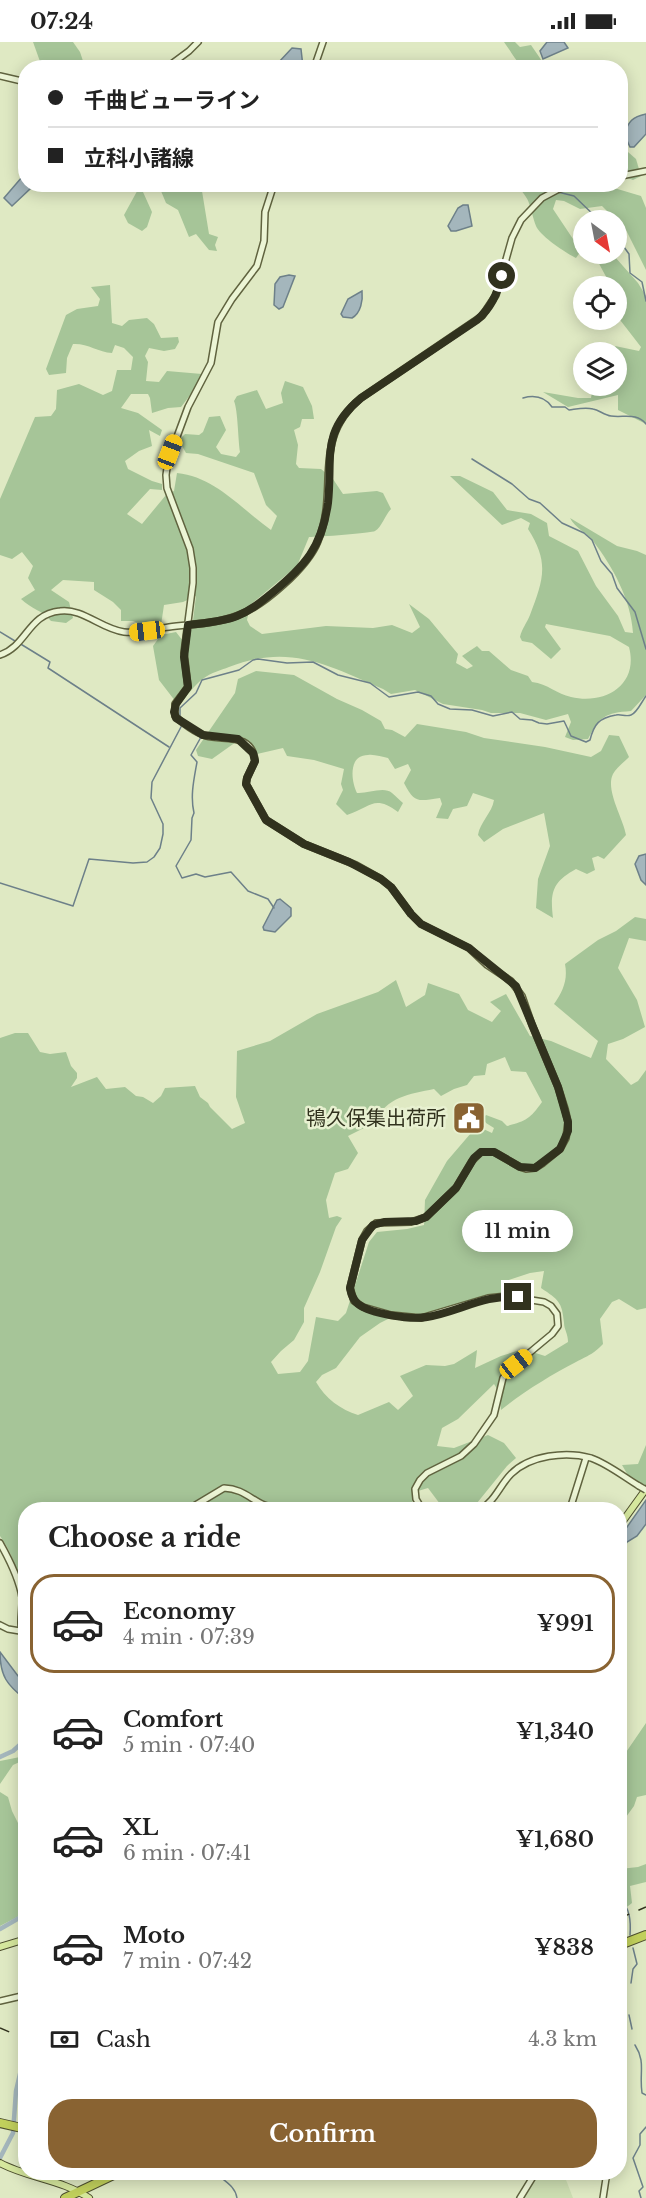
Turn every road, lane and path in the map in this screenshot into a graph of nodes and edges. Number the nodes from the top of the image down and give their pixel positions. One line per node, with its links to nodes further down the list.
1 (198, 42): 3 (main road)
2 (323, 42): 4 (main road)
3 (177, 60)
4 (317, 60)
5 (0, 76): 6 (main road)
6 (18, 80)
7 (646, 171): 8 (main road)
8 (628, 175)
9 (271, 192): 11 (main road)
10 (553, 192): 11 (main road)
11 (188, 625): 12 (main road); 17 (main road)
12 (0, 655)
13 (586, 1458): 14 (main road); 18 (main road); 19 (main road)
14 (644, 1488): 20 (main road)
15 (201, 1502): 16 (main road)
16 (257, 1502)
17 (418, 1502)
18 (489, 1502)
19 (572, 1502)
20 (627, 1514)
21 (0, 1543): 22 (main road)
22 (18, 1586)
23 (0, 1625): 24 (main road)
24 (18, 1631)
25 (646, 1935): 27 (highway)
26 (18, 1941): 28 (main road)
27 (627, 1942)
28 (0, 1947)
29 (18, 1997): 30 (main road)
30 (0, 2001)
31 (0, 2123): 32 (highway)
32 (18, 2127)
33 (1, 2163): 34 (main road)
34 (18, 2169)
35 (47, 2180): 39 (main road)
36 (104, 2180): 39 (highway)
37 (531, 2180): 42 (main road)
38 (606, 2180): 43 (main road)
39 (79, 2192): 40 (highway); 41 (main road)
40 (65, 2198)
41 (89, 2198)
42 (520, 2198)
43 (603, 2198)

